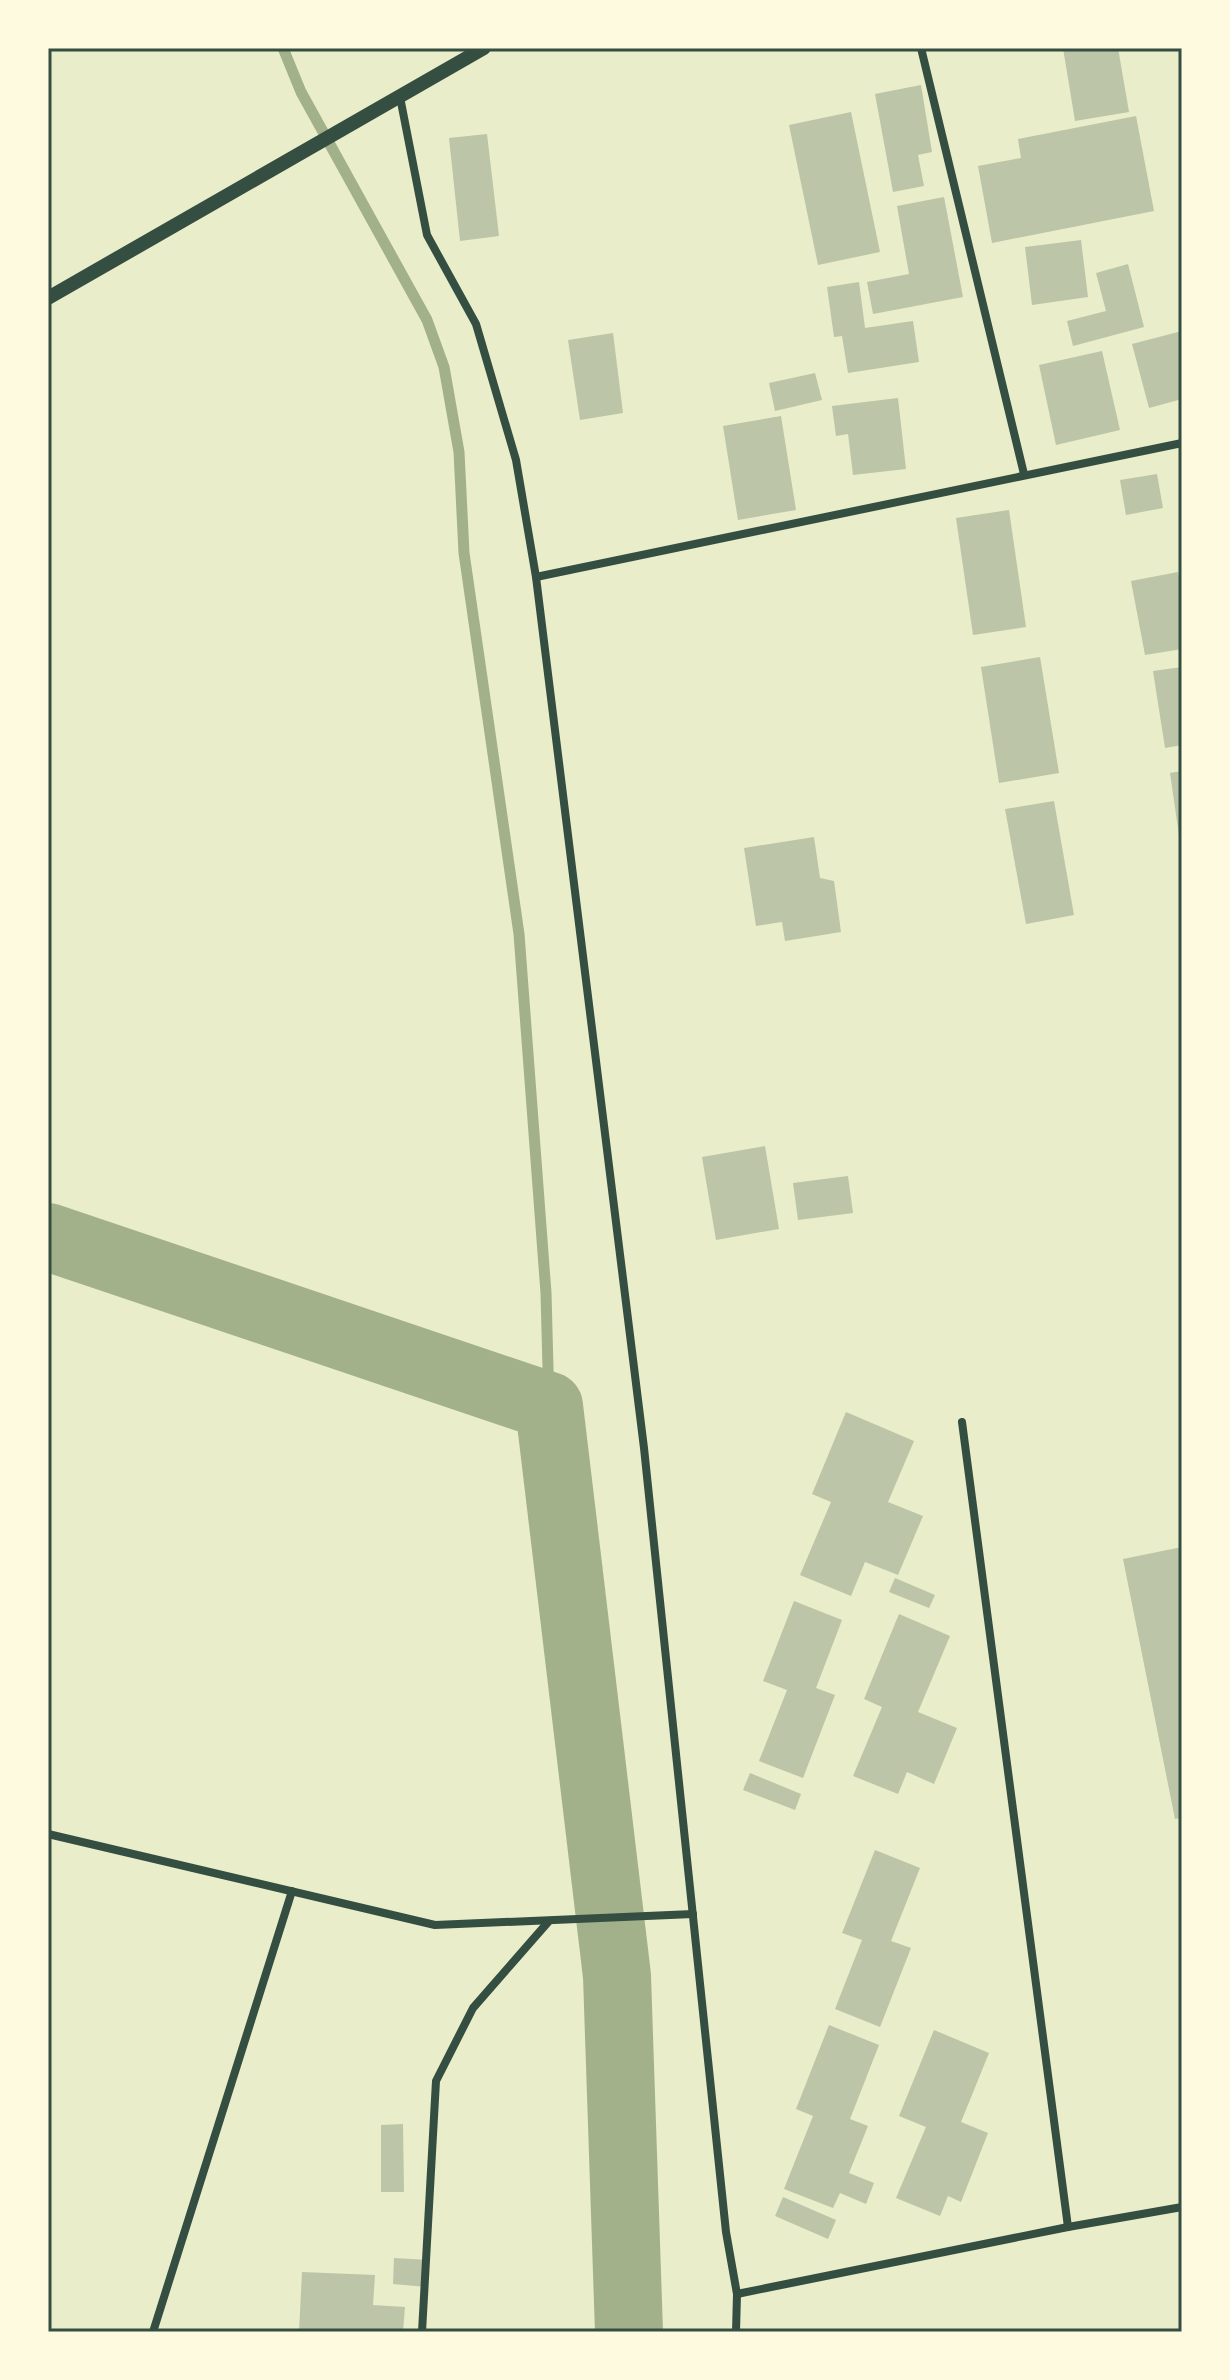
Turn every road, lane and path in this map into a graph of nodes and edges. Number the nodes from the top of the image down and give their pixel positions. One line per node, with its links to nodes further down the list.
1 (484, 48): 3 (street)
2 (921, 48): 6 (street)
3 (400, 97): 4 (street); 7 (street)
4 (48, 298)
5 (1182, 443): 6 (street)
6 (1024, 474): 7 (street)
7 (536, 577): 11 (street)
8 (962, 1422): 14 (street)
9 (48, 1834): 10 (street)
10 (292, 1891): 12 (street); 16 (street)
11 (693, 1914): 12 (street); 15 (street)
12 (549, 1921): 17 (street)
13 (1182, 2207): 14 (street)
14 (1068, 2227): 15 (street)
15 (737, 2294): 18 (street)
16 (153, 2332)
17 (422, 2332)
18 (736, 2332)

